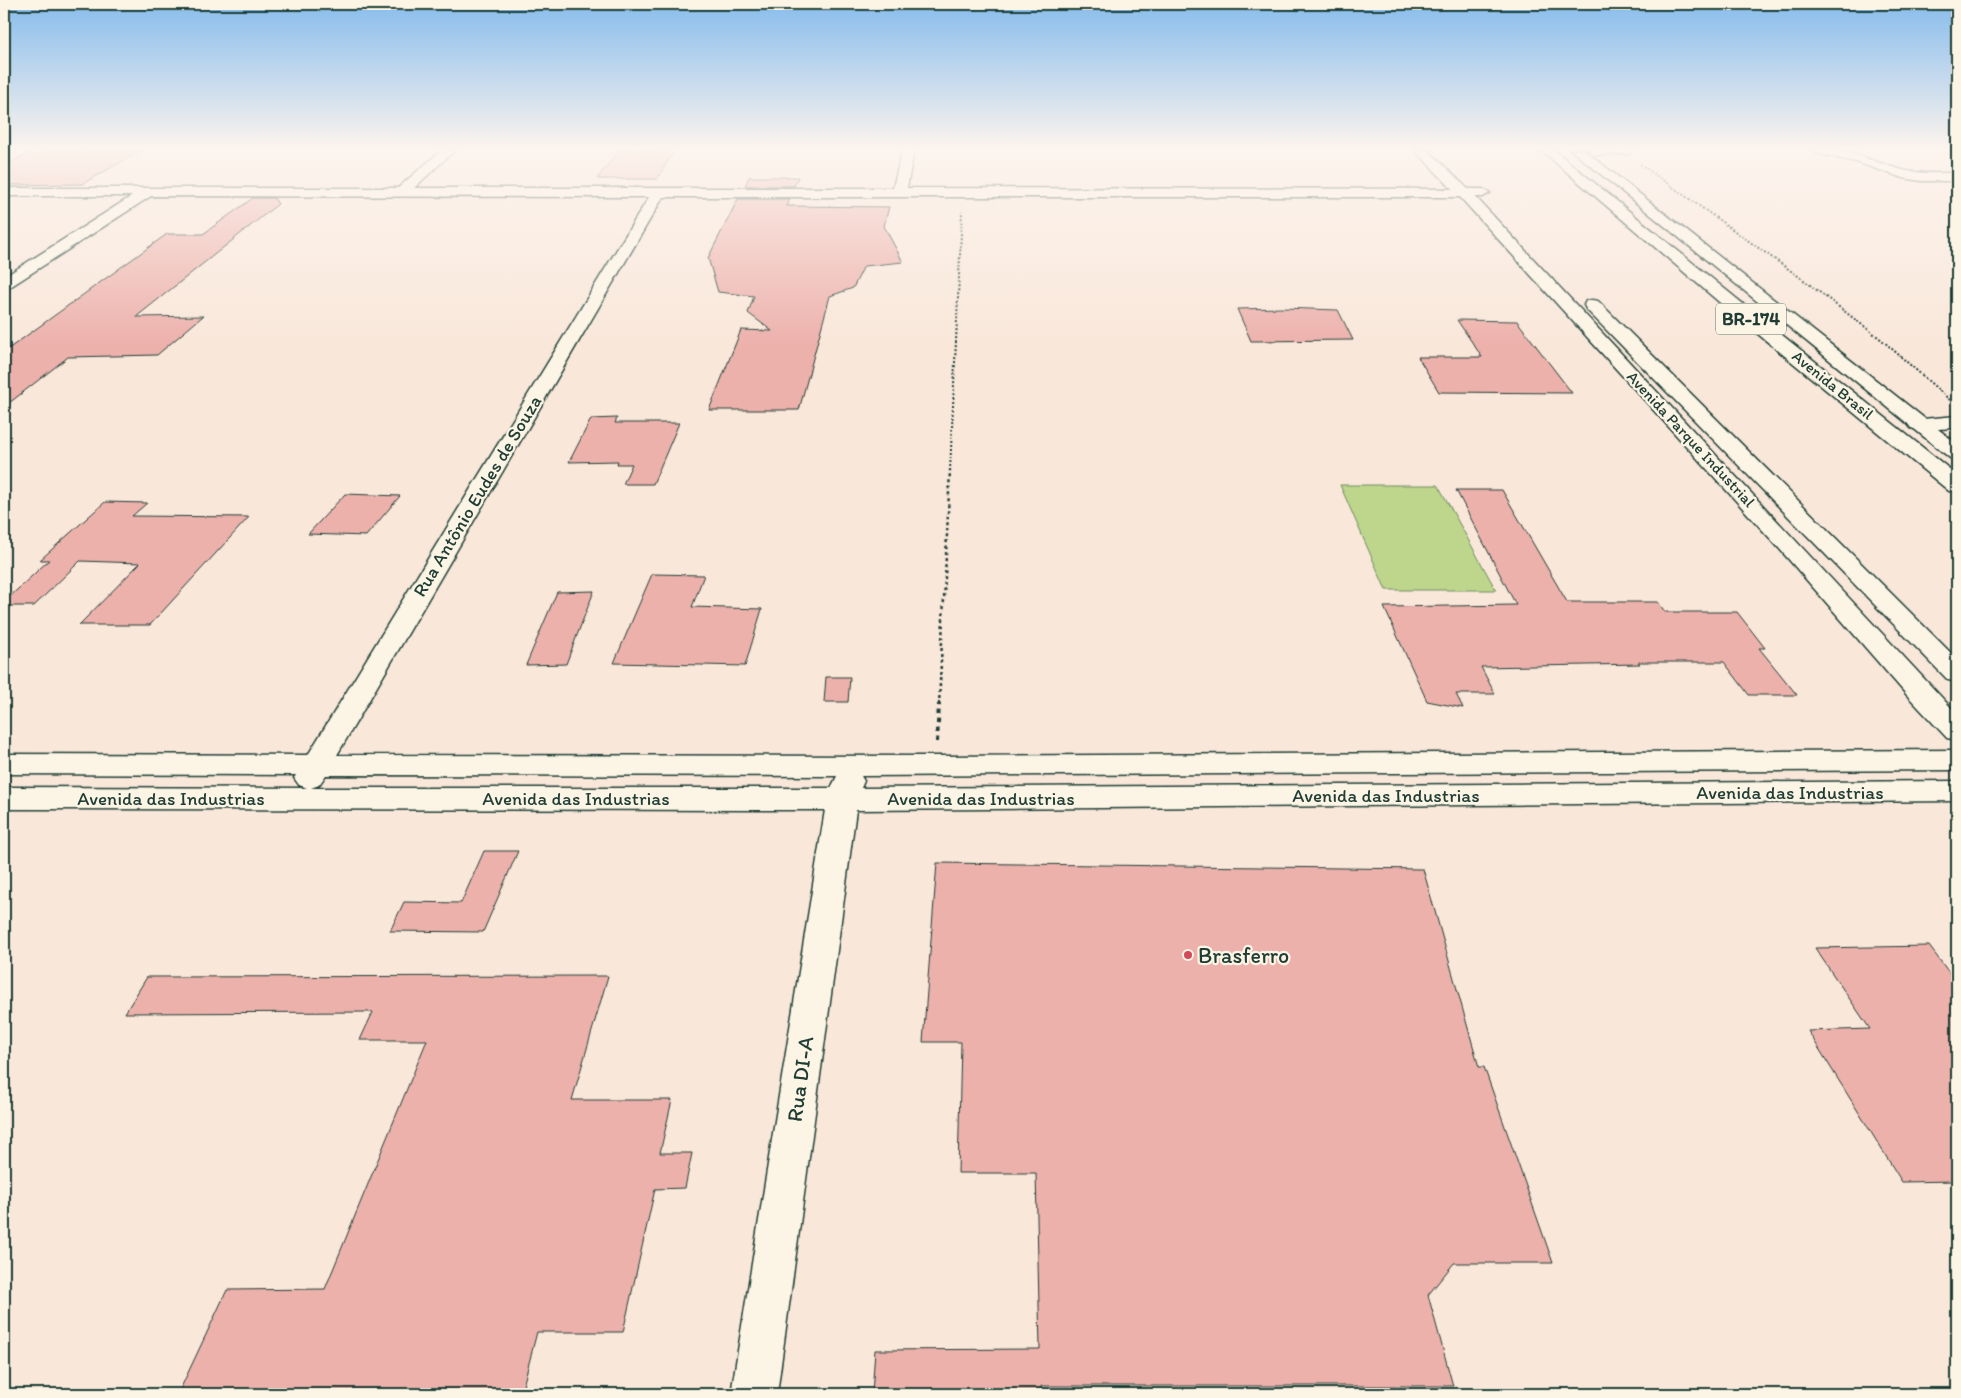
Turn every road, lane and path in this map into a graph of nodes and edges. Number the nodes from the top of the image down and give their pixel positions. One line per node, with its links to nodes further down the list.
1 (112, 215): 11 (main road)
2 (645, 215): 26 (main road, Rua Antônio Eudes de Souza)
3 (962, 215): 27 (path)
4 (1492, 215): 13 (main road, Avenida Parque Industrial)
5 (1497, 215): 12 (main road, Avenida Parque Industrial)
6 (1625, 215): 20 (main road, Avenida Brasil / BR-174)
7 (1658, 215): 10 (main road, Avenida Brasil / BR-174)
8 (1671, 215): 10 (main road, BR-174)
9 (1711, 215): 14 (path)
10 (1698, 248): 16 (main road, Avenida Brasil / BR-174)
11 (4, 284)
12 (1600, 313): 13 (main road); 18 (main road, Avenida Parque Industrial)
13 (1575, 314): 19 (main road, Avenida Parque Industrial)
14 (1957, 406)
15 (1957, 422): 16 (main road)
16 (1918, 424): 17 (main road, Avenida Brasil / BR-174)
17 (1957, 454)
18 (1742, 456): 19 (main road); 21 (main road, Avenida Parque Industrial)
19 (1707, 457): 22 (main road, Avenida Parque Industrial)
20 (1957, 486)
21 (1957, 674)
22 (1957, 731)
23 (1957, 760): 24 (main road, Avenida das Industrias)
24 (1415, 763): 27 (main road, Avenida das Industrias); 30 (main road)
25 (4, 764): 26 (main road, Avenida das Industrias)
26 (316, 766): 28 (main road, Avenida das Industrias); 32 (main road, Rua Antônio Eudes de Souza)
27 (936, 766): 28 (main road, Avenida das Industrias)
28 (848, 782): 30 (main road, Avenida das Industrias); 32 (main road, Avenida das Industrias); 33 (main road, Rua DI-A)
29 (1957, 790): 30 (main road, Avenida das Industrias)
30 (1419, 794)
31 (4, 798): 32 (main road, Avenida das Industrias)
32 (296, 798)
33 (754, 1394)

